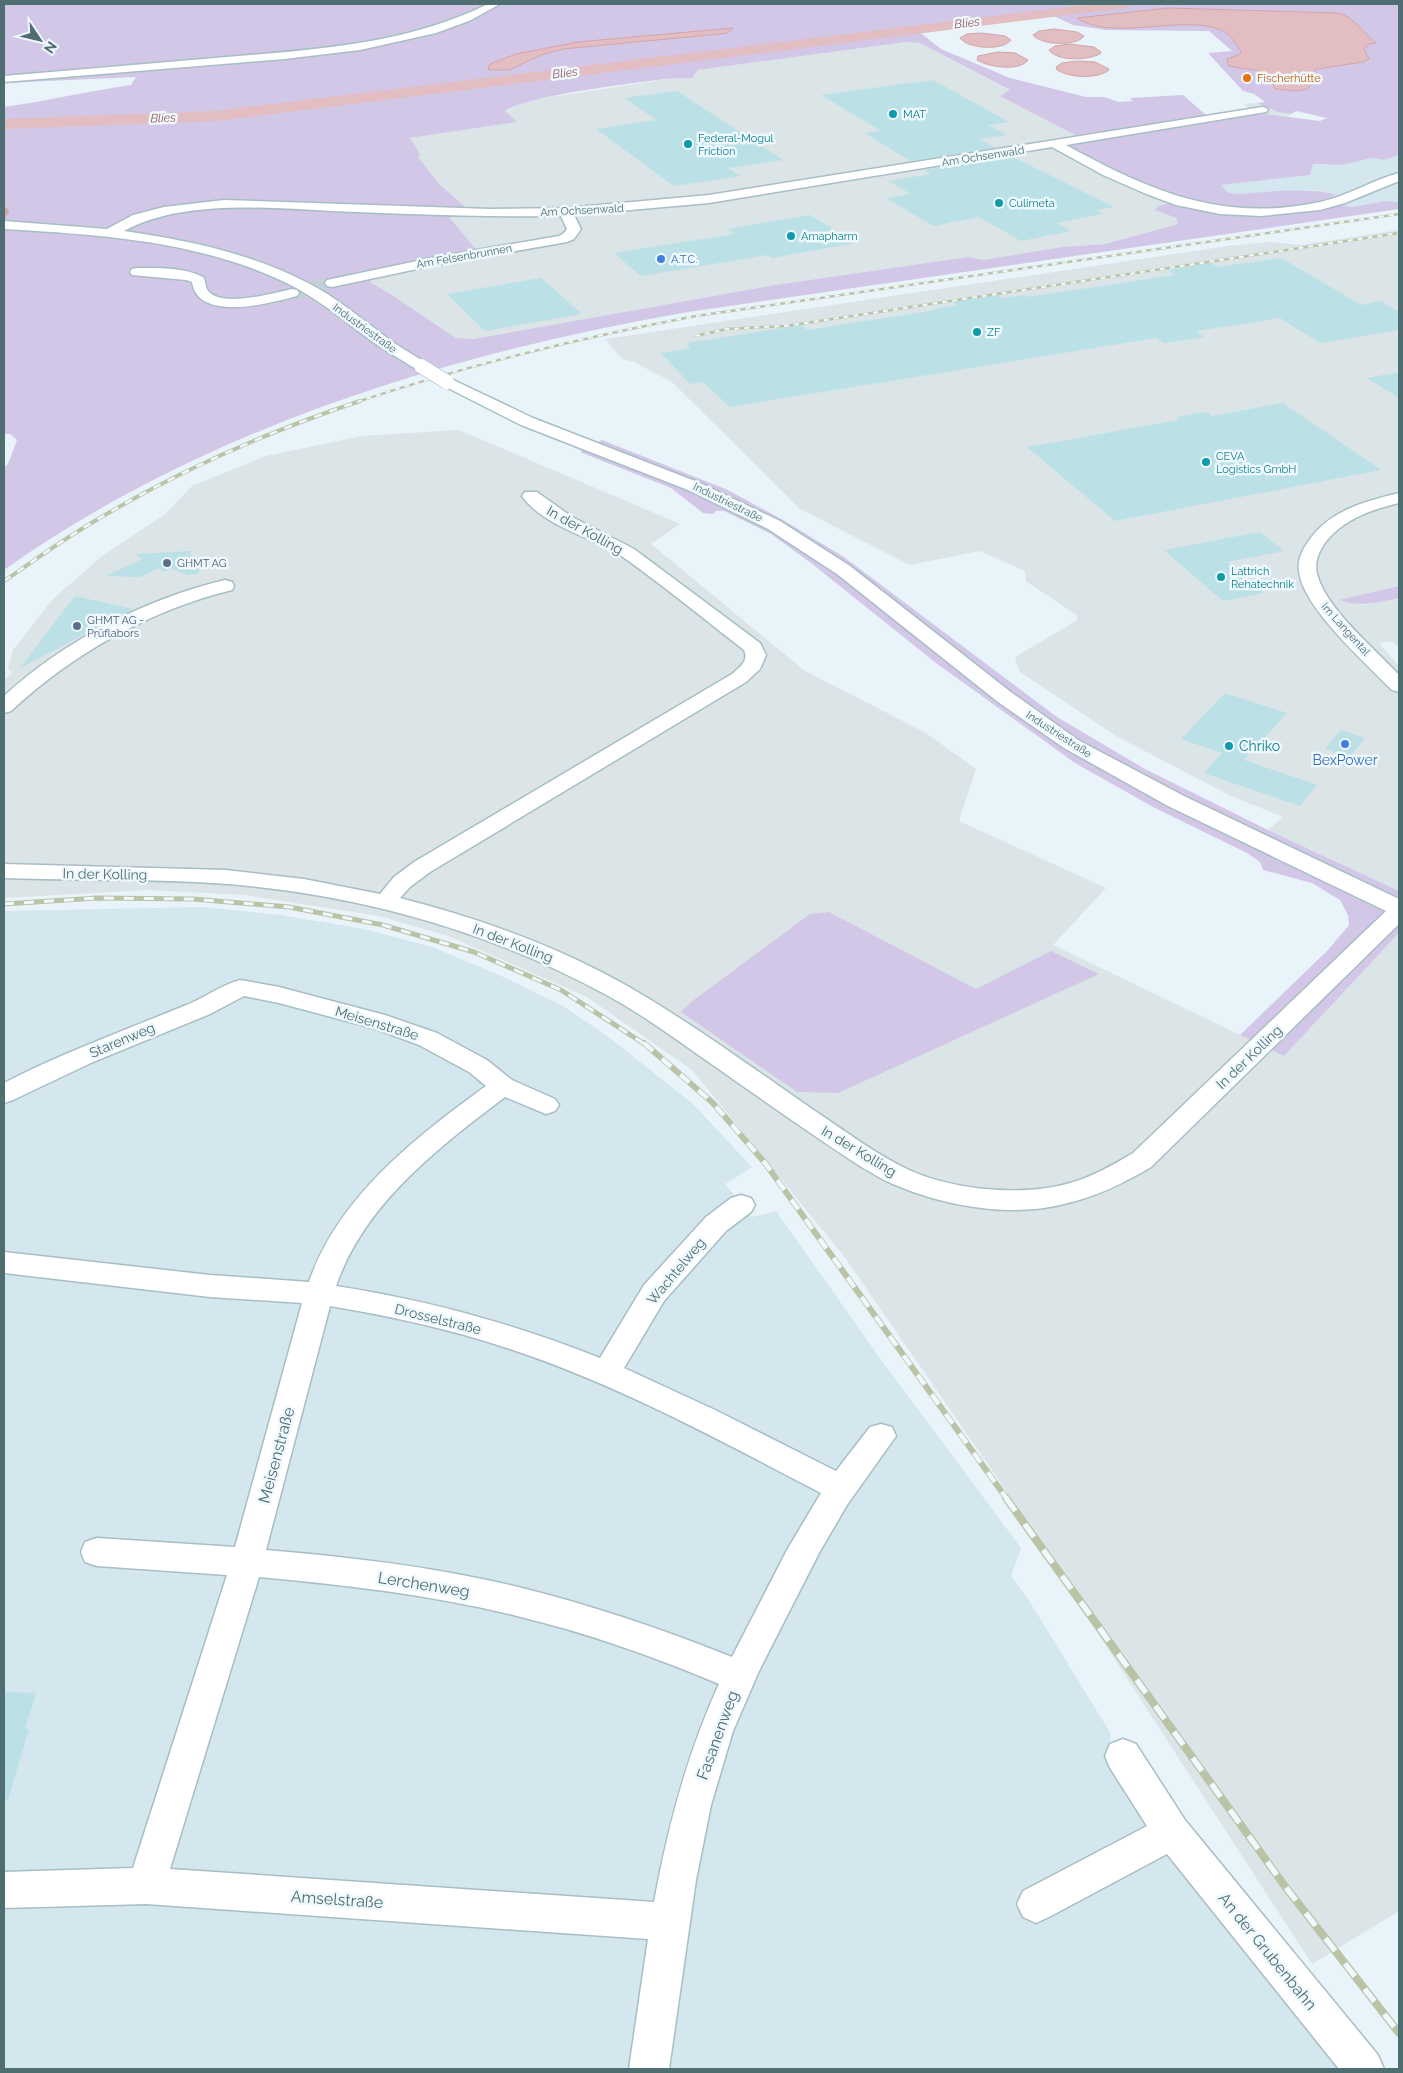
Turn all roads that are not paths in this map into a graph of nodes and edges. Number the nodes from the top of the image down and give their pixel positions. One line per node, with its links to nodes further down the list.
1 (495, 4): 2 (street)
2 (4, 79)
3 (1262, 110): 4 (street, Am Ochsenwald)
4 (1055, 144): 5 (street); 6 (street, Am Ochsenwald)
5 (1399, 177)
6 (566, 212): 8 (street, Am Ochsenwald); 10 (street, Am Felsenbrunnen)
7 (4, 225): 8 (street, Industriestraße)
8 (109, 233): 19 (street, Industriestraße, bridge)
9 (137, 272): 11 (street)
10 (332, 283)
11 (292, 293)
12 (531, 496): 18 (street, In der Kolling)
13 (1399, 498): 15 (street, Im Langental)
14 (225, 586): 16 (street)
15 (1399, 686)
16 (4, 707)
17 (4, 871): 18 (street, In der Kolling)
18 (385, 902): 19 (street, In der Kolling)
19 (1399, 910)
20 (240, 988): 21 (street, Meisenstraße); 22 (street, Starenweg)
21 (503, 1086): 23 (street, Meisenstraße); 26 (street, Meisenstraße)
22 (4, 1094)
23 (546, 1105)
24 (741, 1205): 27 (street, Wachtelweg)
25 (4, 1262): 26 (street, Drosselstraße)
26 (319, 1294): 27 (street, Drosselstraße); 31 (street, Meisenstraße)
27 (607, 1372): 29 (street, Drosselstraße)
28 (881, 1436): 29 (street, Fasanenweg)
29 (842, 1488): 32 (street, Fasanenweg)
30 (97, 1552): 31 (street, Lerchenweg)
31 (247, 1562): 32 (street, Lerchenweg); 35 (street, Meisenstraße)
32 (739, 1676): 38 (street, Fasanenweg)
33 (1123, 1756): 34 (street, An der Grubenbahn)
34 (1172, 1832): 37 (street); 40 (street, An der Grubenbahn)
35 (146, 1886): 36 (street, Amselstraße); 38 (street, Amselstraße)
36 (4, 1890)
37 (1036, 1904)
38 (669, 1922): 39 (street, Fasanenweg)
39 (649, 2069)
40 (1364, 2069)

